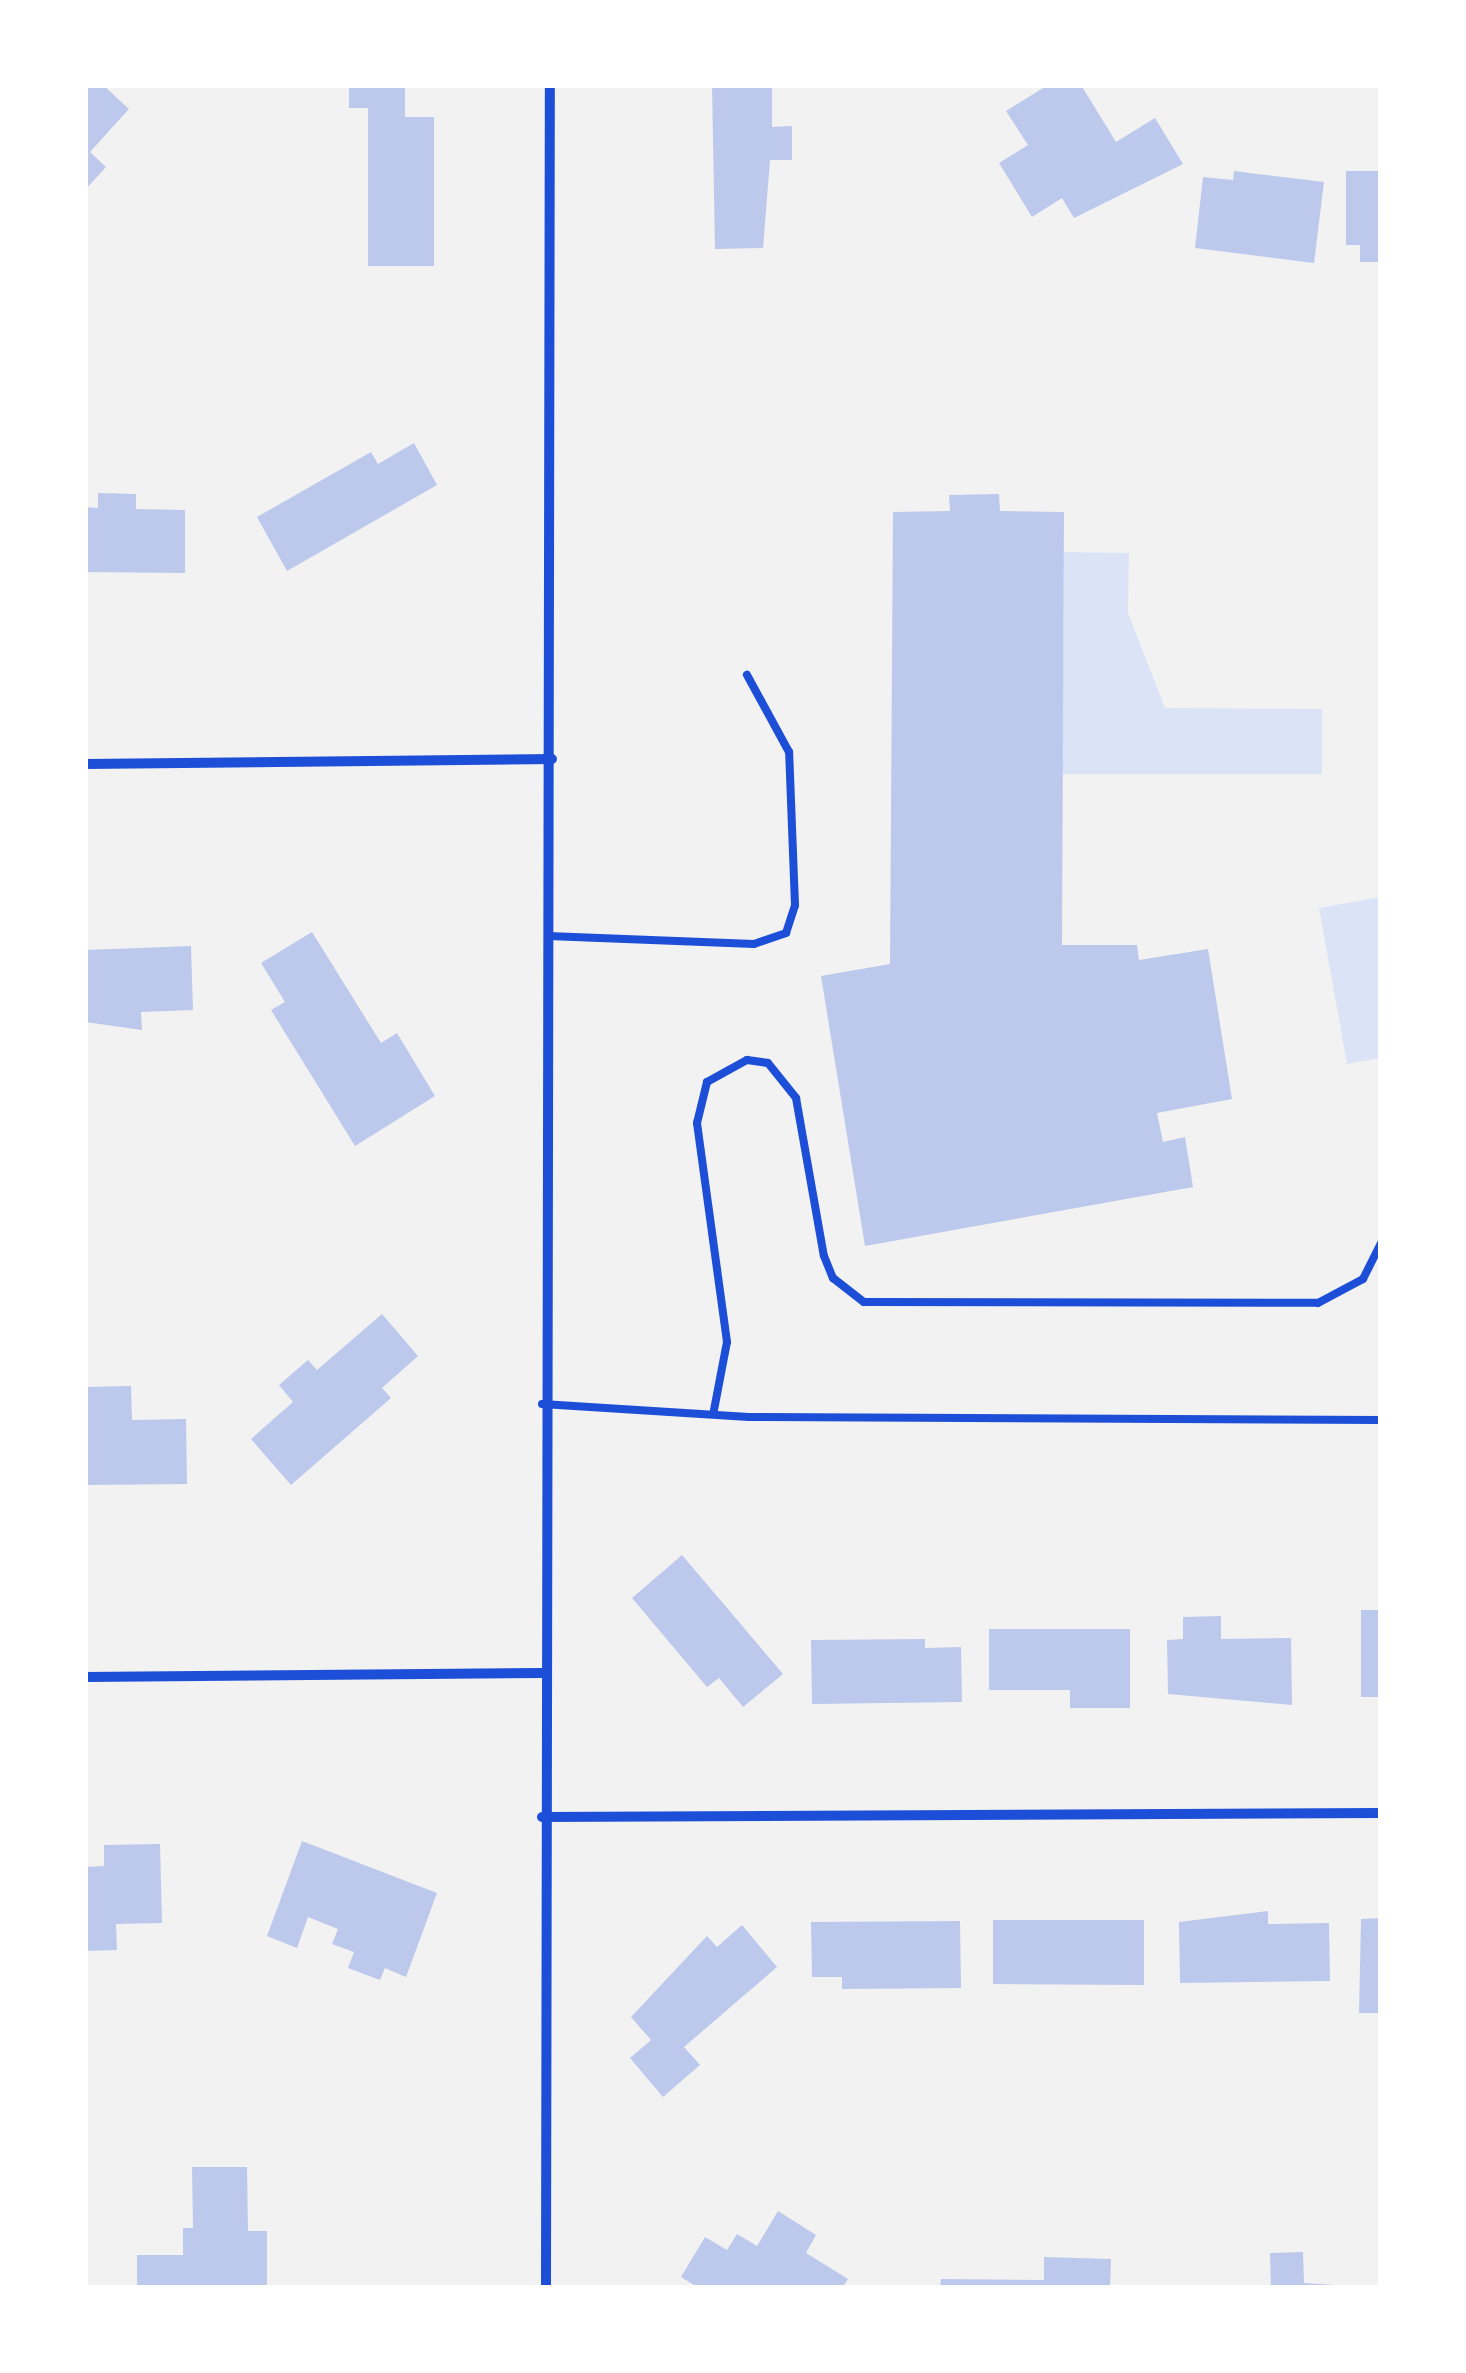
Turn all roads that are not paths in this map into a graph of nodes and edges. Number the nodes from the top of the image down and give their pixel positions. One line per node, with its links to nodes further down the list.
1 (550, 85): 3 (street)
2 (746, 675): 5 (lane)
3 (552, 759): 4 (street); 5 (street)
4 (85, 764)
5 (548, 936): 7 (street)
6 (1381, 1243): 8 (lane)
7 (542, 1404): 8 (lane); 10 (street)
8 (714, 1410): 9 (lane)
9 (1381, 1420)
10 (542, 1673): 11 (street); 13 (street)
11 (85, 1677)
12 (1381, 1813): 13 (street)
13 (542, 1817): 14 (street)
14 (546, 2288)

